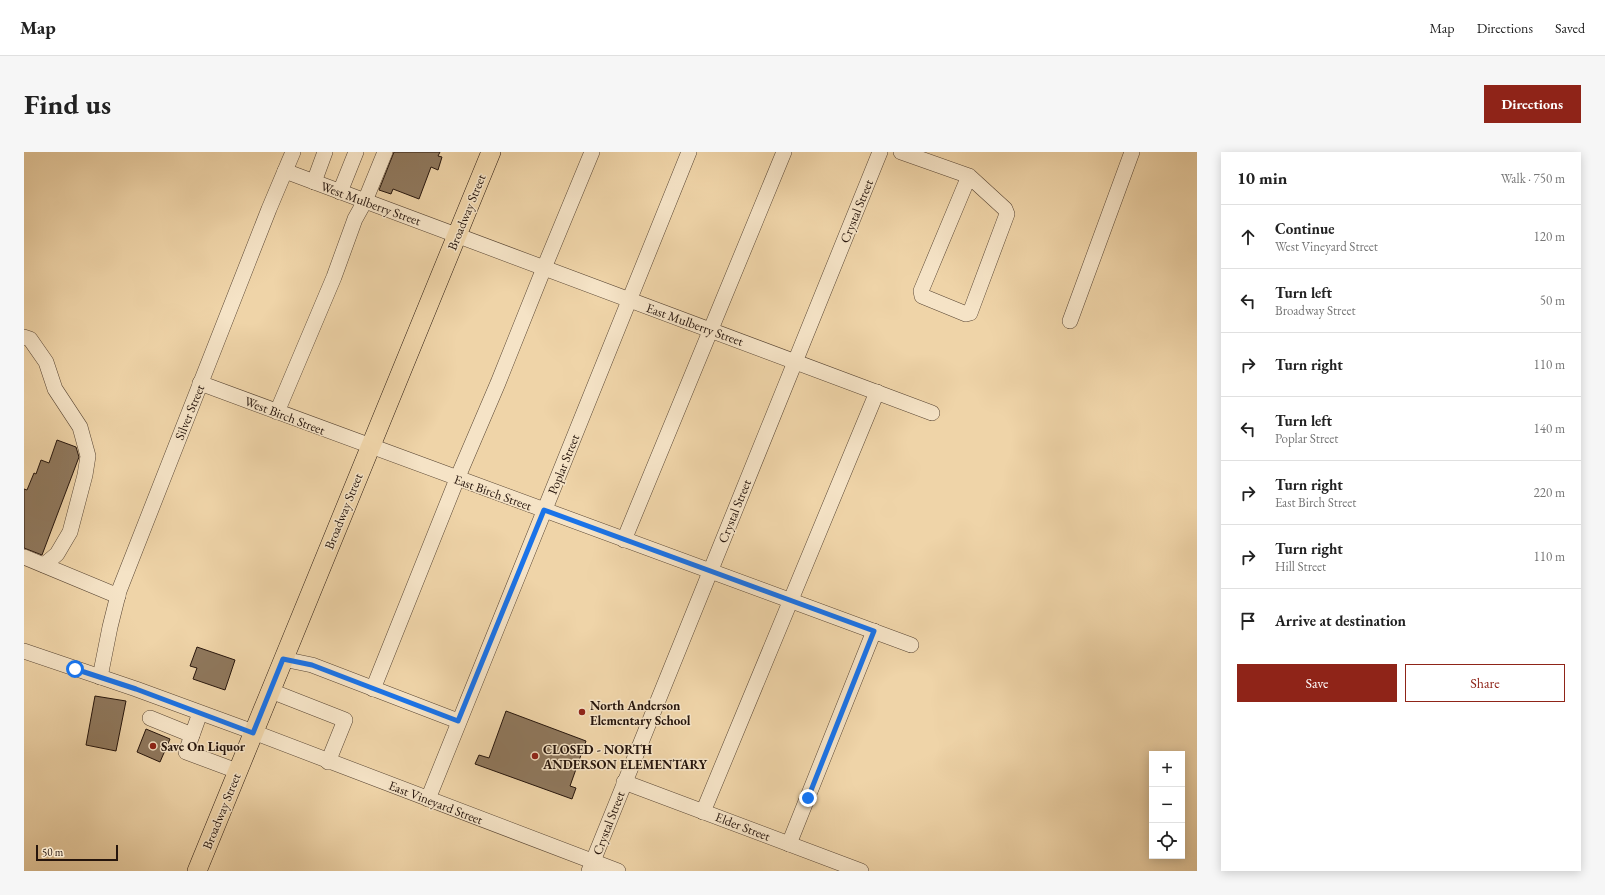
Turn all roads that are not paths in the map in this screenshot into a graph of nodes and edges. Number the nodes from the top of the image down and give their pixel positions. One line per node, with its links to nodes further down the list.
1 (293, 152): 12 (street, Silver Street)
2 (325, 152): 14 (street)
3 (356, 152): 15 (street)
4 (385, 152): 16 (street)
5 (491, 152): 17 (main road, Broadway Street)
6 (592, 152): 18 (street)
7 (689, 152): 19 (street, Poplar Street)
8 (784, 152): 21 (street)
9 (880, 152): 23 (street, Crystal Street)
10 (901, 152): 13 (street)
11 (1132, 152): 20 (street)
12 (285, 171): 14 (street, West Mulberry Street); 24 (street, Silver Street)
13 (969, 176): 13 (street)
14 (314, 182): 15 (street, West Mulberry Street)
15 (340, 192): 16 (street, West Mulberry Street)
16 (365, 201): 17 (street, West Mulberry Street); 26 (street)
17 (457, 236): 18 (street, East Mulberry Street); 28 (main road, Broadway Street)
18 (544, 268): 19 (street, East Mulberry Street); 29 (street)
19 (629, 300): 21 (street, East Mulberry Street); 30 (street, Poplar Street)
20 (1070, 321)
21 (710, 330): 23 (street, East Mulberry Street); 31 (street)
22 (24, 337): 33 (street)
23 (795, 361): 25 (street, East Mulberry Street); 34 (street, Crystal Street)
24 (200, 383): 26 (street, West Birch Street); 35 (street, Silver Street)
25 (877, 392): 27 (street, East Mulberry Street); 36 (street)
26 (277, 412): 28 (street, West Birch Street)
27 (932, 412)
28 (369, 446): 29 (street, East Birch Street); 40 (main road, Broadway Street)
29 (457, 478): 30 (street, East Birch Street); 42 (street)
30 (544, 510): 31 (street, East Birch Street); 46 (street, Poplar Street)
31 (624, 540): 34 (street, East Birch Street)
32 (24, 557): 33 (street)
33 (44, 565): 35 (street)
34 (710, 571): 36 (street, East Birch Street); 51 (street, Crystal Street)
35 (118, 596): 41 (street, Silver Street)
36 (791, 601): 37 (street, East Birch Street); 53 (street)
37 (874, 631): 38 (street, East Birch Street); 54 (street)
38 (910, 645)
39 (25, 655): 41 (street, East Vineyard Street)
40 (283, 659): 42 (street); 43 (main road, Broadway Street)
41 (100, 677): 44 (street, East Vineyard Street)
42 (374, 689): 46 (street)
43 (271, 691): 47 (main road, Broadway Street); 49 (street)
44 (200, 713): 47 (street, East Vineyard Street); 48 (street)
45 (150, 718): 48 (street)
46 (458, 721): 52 (street, Poplar Street)
47 (253, 733): 49 (street, East Vineyard Street); 50 (main road, Broadway Street)
48 (192, 735): 50 (street)
49 (328, 762): 52 (street, East Vineyard Street)
50 (237, 771): 56 (main road, Broadway Street)
51 (624, 782): 53 (street, Elder Street); 55 (street, Crystal Street)
52 (428, 799): 55 (street, East Vineyard Street)
53 (704, 812): 54 (street, Elder Street)
54 (789, 844): 58 (street, Elder Street)
55 (591, 866): 57 (street, East Vineyard Street)
56 (197, 871)
57 (618, 871)
58 (862, 871)

